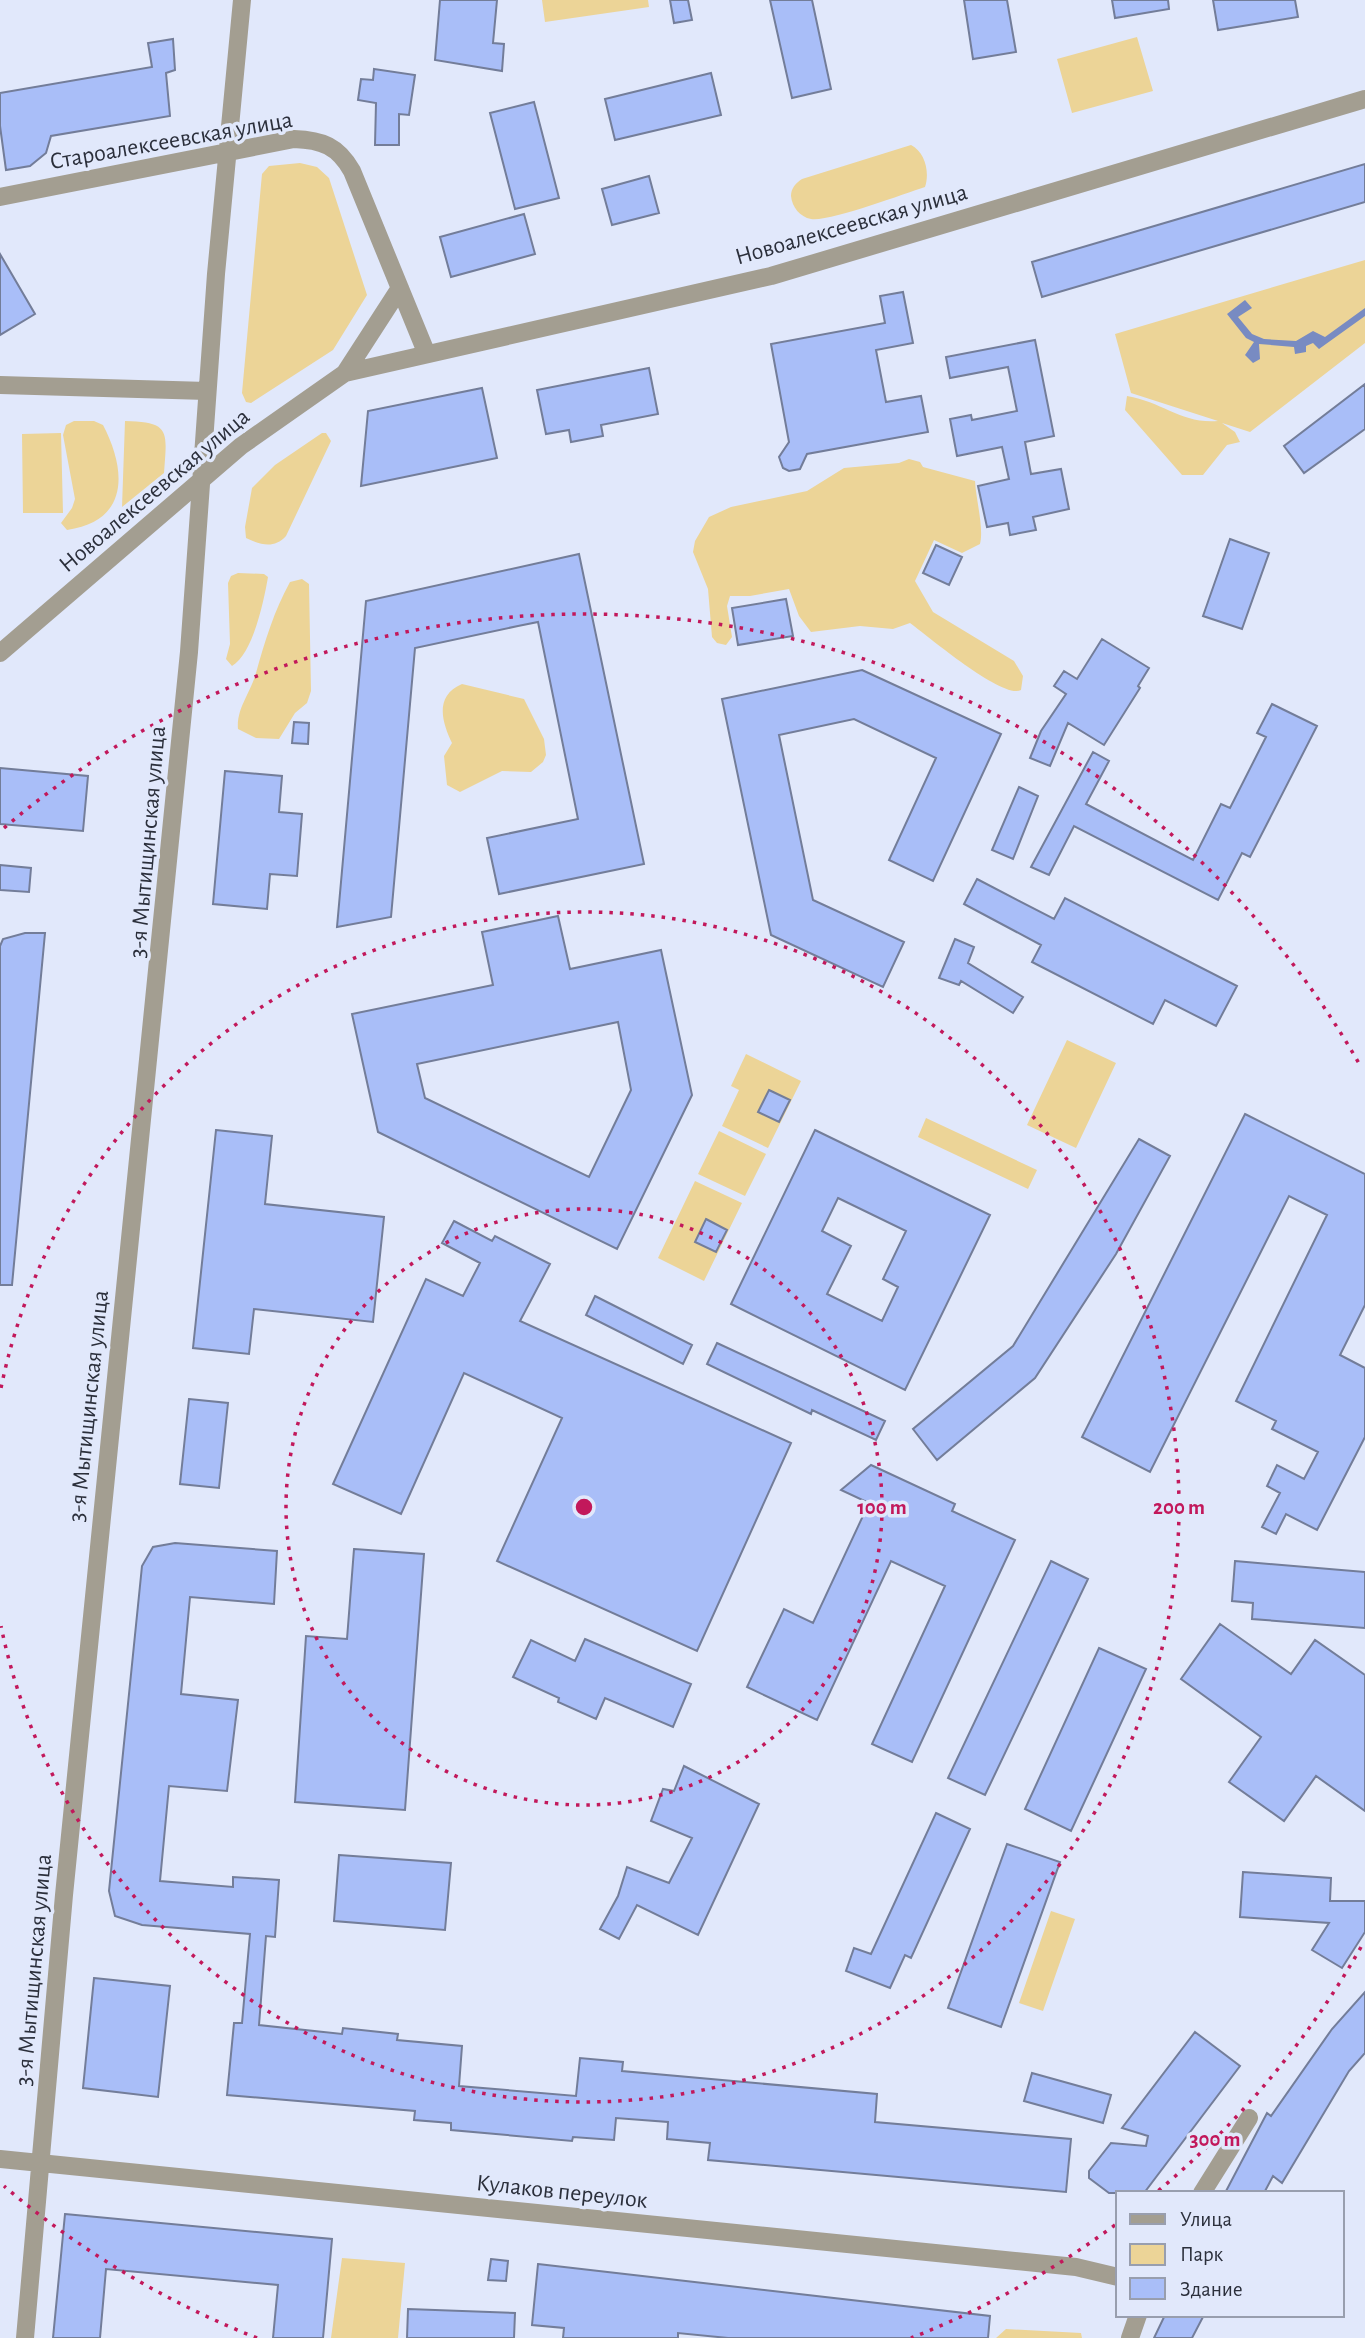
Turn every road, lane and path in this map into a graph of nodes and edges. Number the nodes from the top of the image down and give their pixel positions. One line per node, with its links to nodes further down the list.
1 (242, 0): 3 (street, 3-я Мытищинская улица)
2 (1365, 99): 6 (street, Новоалексеевская улица)
3 (228, 151): 4 (street, Староалексеевская улица); 5 (street, Староалексеевская улица); 9 (street, 3-я Мытищинская улица)
4 (0, 197)
5 (400, 288): 6 (street, Староалексеевская улица); 7 (street, Новоалексеевская улица)
6 (426, 352): 7 (street, Новоалексеевская улица)
7 (345, 373): 10 (street, Новоалексеевская улица)
8 (0, 385): 9 (street)
9 (207, 391): 10 (street, 3-я Мытищинская улица)
10 (200, 479): 11 (street, Новоалексеевская улица); 14 (street, 3-я Мытищинская улица)
11 (0, 653)
12 (1249, 2118): 15 (street)
13 (0, 2159): 14 (street, Кулаков переулок)
14 (40, 2163): 16 (street, Кулаков переулок); 18 (street, 3-я Мытищинская улица)
15 (1203, 2191)
16 (1116, 2276)
17 (1137, 2317): 19 (street)
18 (25, 2338)
19 (1130, 2338)

